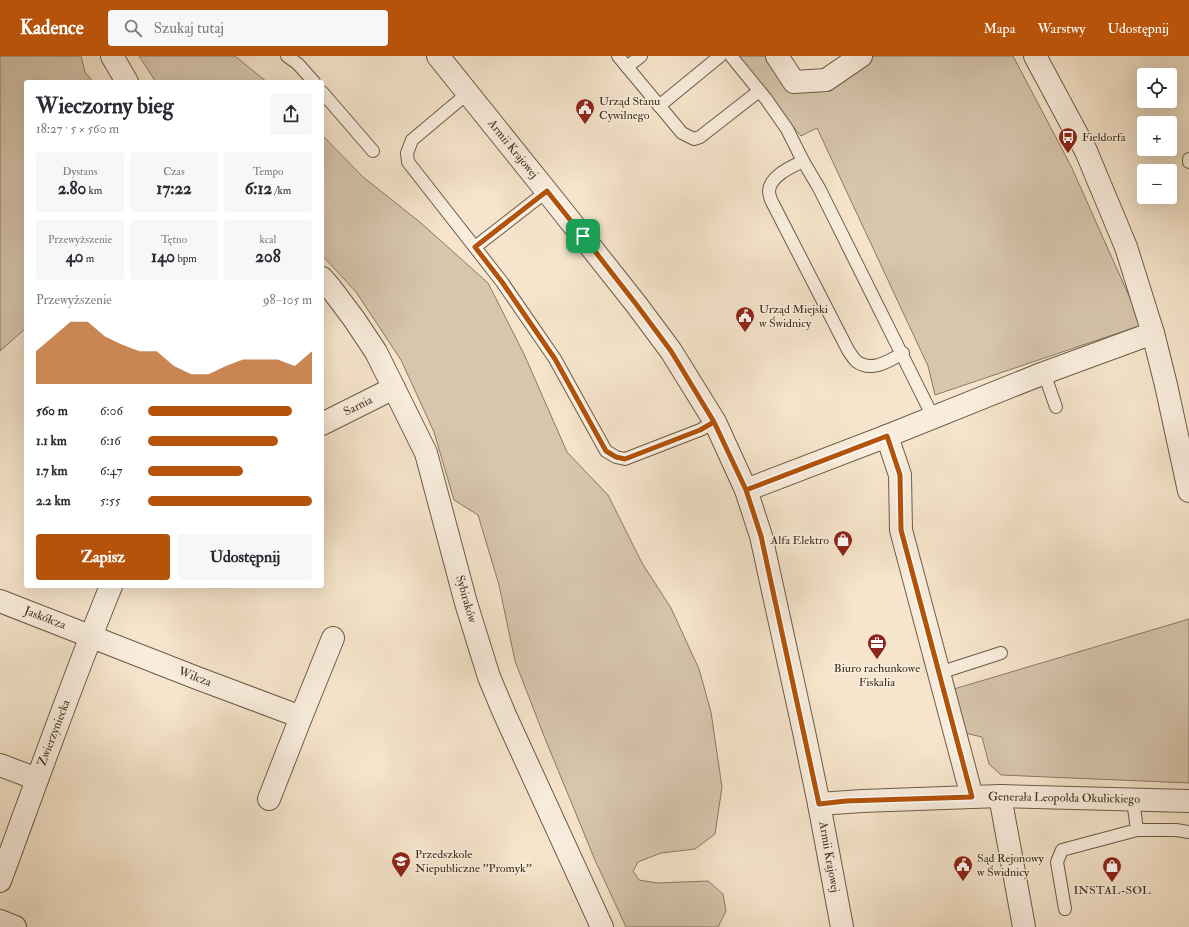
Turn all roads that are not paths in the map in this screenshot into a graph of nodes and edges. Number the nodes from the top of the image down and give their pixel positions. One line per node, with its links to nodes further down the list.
1 (112, 56): 13 (street)
2 (287, 56): 11 (lane)
3 (438, 56): 16 (street, Armii Krajowej)
4 (618, 56): 12 (lane)
5 (641, 56): 12 (lane)
6 (720, 56): 18 (lane)
7 (731, 56): 15 (lane)
8 (777, 56): 9 (street)
9 (861, 56)
10 (1035, 56): 24 (street)
11 (302, 60): 14 (lane)
12 (627, 67): 18 (lane)
13 (126, 80)
14 (313, 80)
15 (759, 91): 18 (lane); 20 (lane)
16 (468, 93): 21 (street, Armii Krajowej); 22 (lane)
17 (324, 94): 19 (lane)
18 (659, 106)
19 (373, 150)
20 (803, 161): 25 (lane); 25 (lane)
21 (547, 191): 22 (lane); 30 (street, Armii Krajowej)
22 (475, 247): 30 (lane)
23 (324, 280): 27 (street, Sybiraków)
24 (1153, 334): 26 (street); 34 (street)
25 (903, 353): 29 (lane)
26 (1044, 373): 28 (lane); 29 (street)
27 (394, 388): 31 (street, Sarnia); 56 (street, Sybiraków)
28 (1056, 407)
29 (933, 417): 32 (street)
30 (714, 422): 33 (street, Armii Krajowej)
31 (324, 423)
32 (887, 436): 33 (street); 40 (street)
33 (746, 490): 49 (street, Armii Krajowej)
34 (1189, 491)
35 (110, 588): 37 (street, Zwierzyniecka)
36 (0, 601): 37 (street, Jaskółcza)
37 (91, 636): 41 (street, Wilcza); 43 (street, Zwierzyniecka)
38 (333, 638): 41 (street)
39 (1001, 653): 40 (lane)
40 (939, 673): 45 (street)
41 (301, 717): 46 (street)
42 (0, 765): 43 (street)
43 (37, 779): 52 (street, Zwierzyniecka)
44 (1000, 796): 45 (street, Generała Leopolda Okulickiego); 47 (street, Generała Leopolda Okulickiego); 58 (street)
45 (972, 797): 49 (street, Generała Leopolda Okulickiego)
46 (269, 800)
47 (1133, 800): 48 (street, Generała Leopolda Okulickiego); 50 (lane)
48 (1189, 801)
49 (819, 804): 57 (street, Armii Krajowej)
50 (1137, 830): 51 (lane); 53 (lane)
51 (1189, 832)
52 (0, 882)
53 (1065, 909)
54 (0, 921): 55 (street)
55 (15, 927)
56 (602, 927)
57 (842, 927)
58 (1024, 927)

